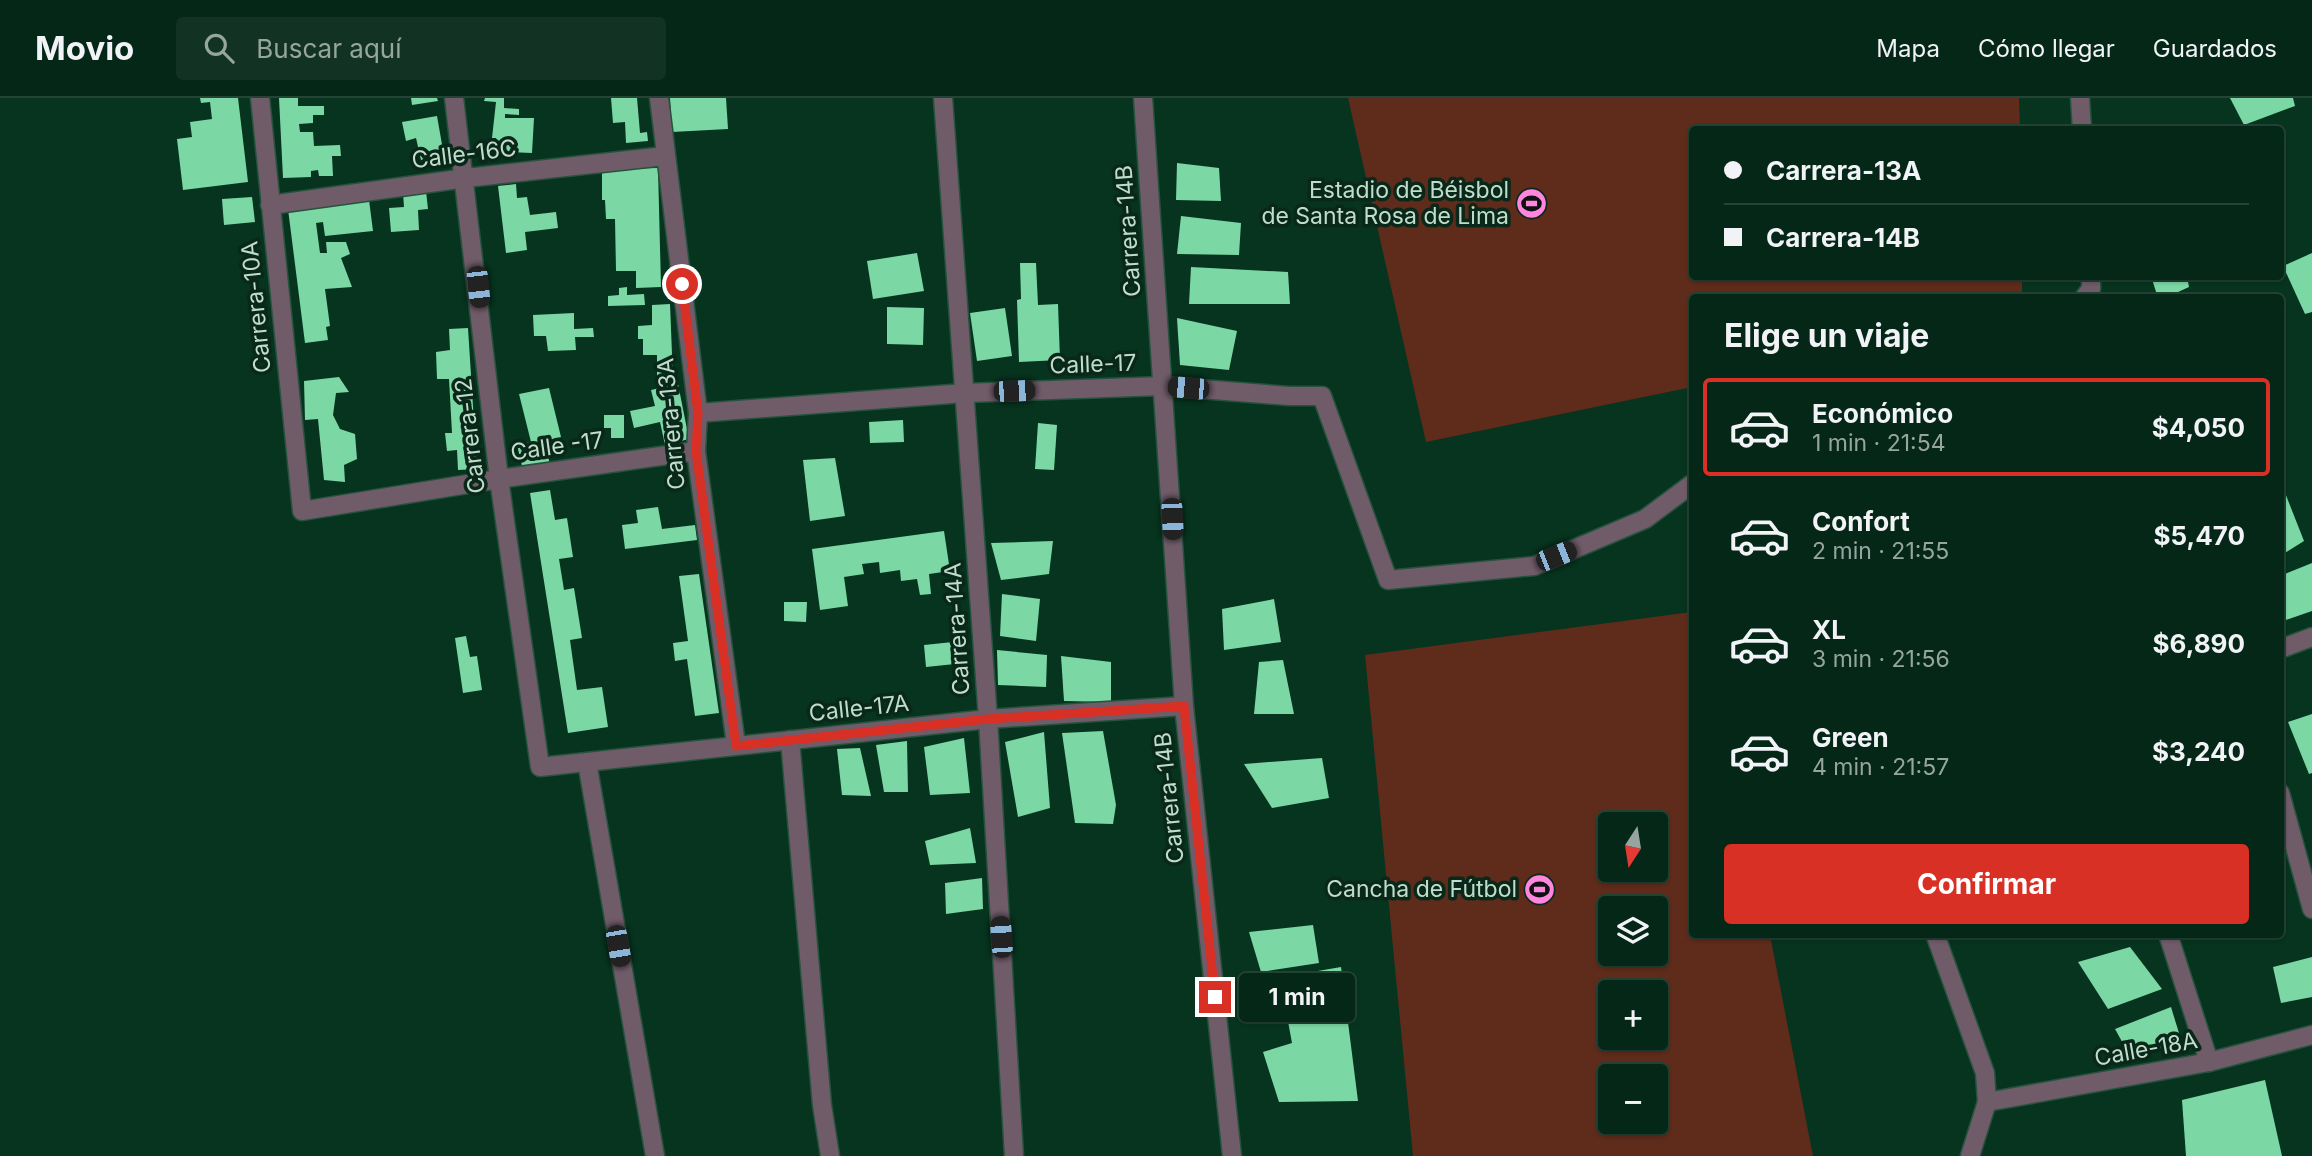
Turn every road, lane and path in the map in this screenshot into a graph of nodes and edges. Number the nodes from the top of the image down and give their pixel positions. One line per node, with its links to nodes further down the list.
1 (260, 98): 10 (street, Carrera-10A)
2 (454, 98): 9 (street, Carrera-12)
3 (659, 98): 8 (street, Carrera-13A)
4 (943, 98): 12 (street, Carrera-14A)
5 (1143, 98): 11 (street, Carrera-14B)
6 (2080, 98): 7 (street)
7 (2082, 126)
8 (665, 156): 9 (street, Calle-16C); 13 (street, Carrera-13A)
9 (466, 178): 10 (street, Calle-16C); 15 (street, Carrera-12)
10 (270, 205): 17 (street, Carrera-10A)
11 (1163, 386): 12 (street, Calle-17); 16 (street, Calle-17); 20 (street, Carrera-14B)
12 (965, 393): 13 (street, Calle-17); 21 (street, Carrera-14A)
13 (698, 413): 14 (street, Carrera-13A)
14 (696, 451): 15 (street, Calle -17); 23 (street, Carrera-13A)
15 (499, 479): 17 (street, Calle -17); 25 (street, Carrera-12)
16 (1689, 486)
17 (302, 511)
18 (2312, 637): 19 (street)
19 (2284, 648)
20 (1184, 706): 21 (street, Calle-17A); 36 (street, Carrera-14B)
21 (988, 719): 22 (street, Calle-17A); 35 (street, Carrera-14A)
22 (790, 740): 23 (street, Calle-17A); 34 (street)
23 (736, 746): 24 (street, Calle-17A)
24 (587, 762): 25 (street, Calle-17A); 33 (street)
25 (540, 767)
26 (2284, 808): 27 (street)
27 (2312, 909)
28 (1936, 938): 32 (street)
29 (2169, 938): 31 (street)
30 (2312, 1035): 31 (street, Calle-18A)
31 (2209, 1062): 32 (street, Calle-18A)
32 (1987, 1102): 37 (street)
33 (654, 1156)
34 (830, 1156)
35 (1014, 1156)
36 (1232, 1156)
37 (1970, 1156)

